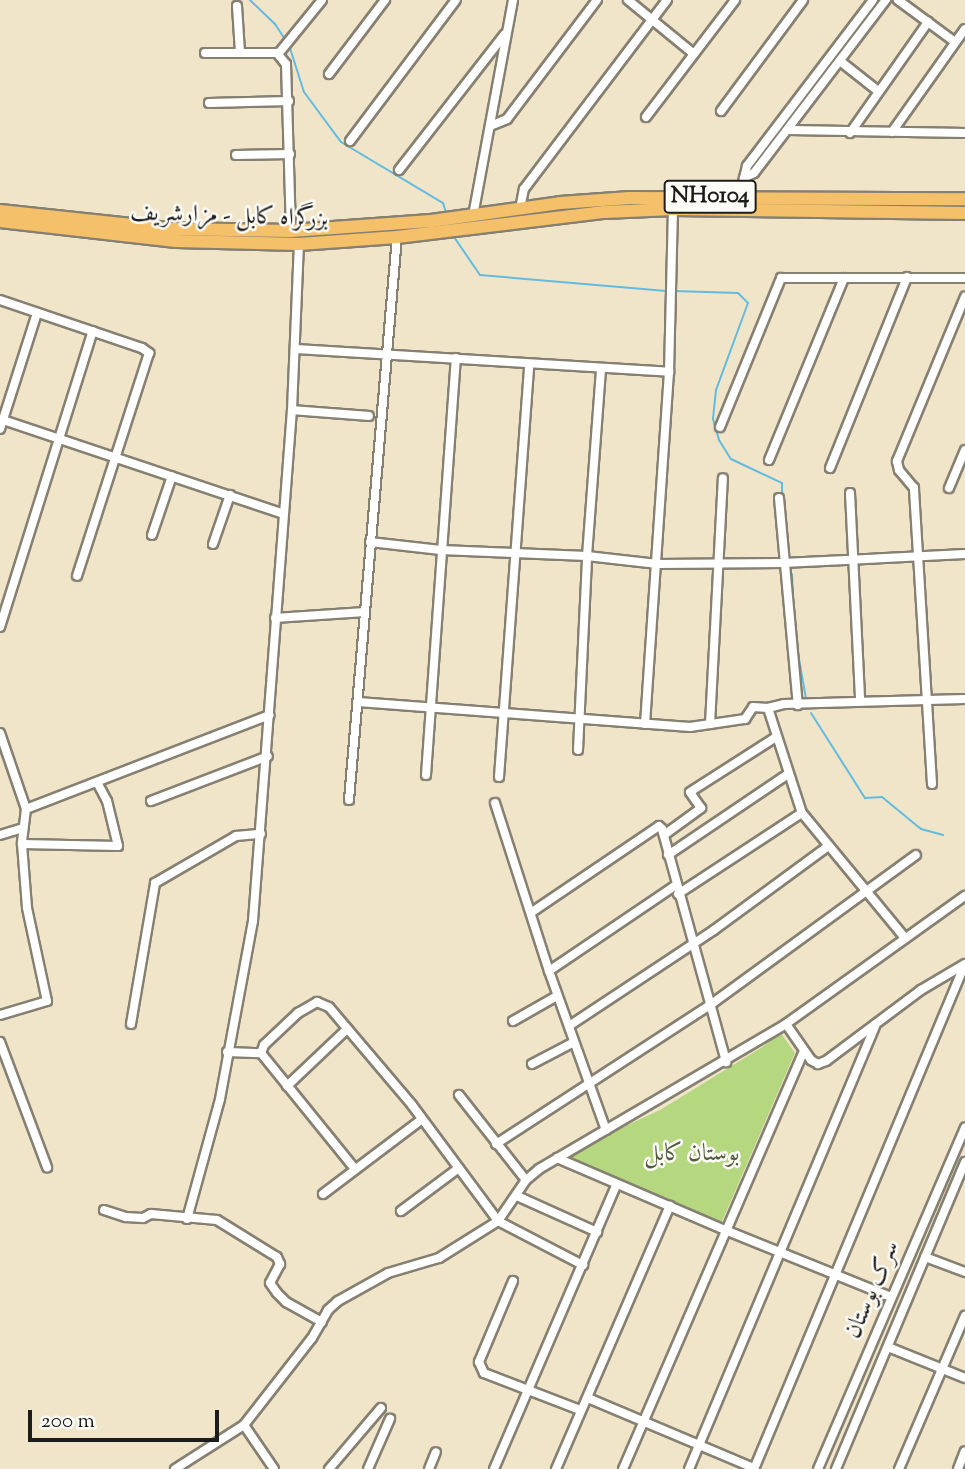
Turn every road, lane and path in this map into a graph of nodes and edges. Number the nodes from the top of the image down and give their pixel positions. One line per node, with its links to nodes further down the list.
1 (322, 0): 20 (street)
2 (385, 0): 24 (street)
3 (456, 0): 37 (street)
4 (513, 0): 17 (street)
5 (597, 0): 30 (street)
6 (628, 0): 14 (street)
7 (667, 0): 14 (street)
8 (735, 0): 22 (street)
9 (803, 0): 28 (street)
10 (873, 0): 32 (street)
11 (886, 0): 23 (street)
12 (898, 0): 15 (street)
13 (237, 6): 19 (street)
14 (653, 19): 22 (street); 45 (street)
15 (928, 22): 18 (street); 25 (street)
16 (965, 29): 18 (street)
17 (506, 32): 30 (street); 40 (street)
18 (955, 43): 34 (street)
19 (240, 52): 20 (street); 21 (street)
20 (281, 52): 26 (street)
21 (205, 53)
22 (694, 54): 29 (street)
23 (840, 61): 25 (street); 31 (street)
24 (329, 74)
25 (878, 91): 35 (street)
26 (289, 101): 27 (street); 38 (street)
27 (209, 103)
28 (721, 111)
29 (646, 117)
30 (490, 126): 48 (street)
31 (789, 130): 35 (street); 36 (street)
32 (774, 131): 36 (street); 41 (street)
33 (964, 131): 34 (street)
34 (892, 132): 35 (street)
35 (850, 133)
36 (783, 137): 41 (street)
37 (350, 141)
38 (290, 154): 39 (street); 52 (street)
39 (236, 155)
40 (399, 170)
41 (744, 178): 43 (street)
42 (965, 199): 43 (highway, NH0104)
43 (738, 203): 44 (highway, NH0104); 46 (highway, NH0104); 47 (highway, NH0104)
44 (630, 204): 45 (highway, NH0104); 46 (highway, NH0104); 50 (highway, NH0104)
45 (520, 209): 48 (highway, NH0104)
46 (673, 209): 67 (street)
47 (965, 214)
48 (473, 215): 50 (highway, NH0104)
49 (1, 221): 51 (highway, بزرگراه کابل - مزارشریف / NH0104)
50 (457, 223): 53 (highway, بزرگراه کابل - مزارشریف / NH0104)
51 (112, 229): 52 (highway, بزرگراه کابل - مزارشریف / NH0104); 54 (highway, بزرگراه کابل - مزارشریف / NH0104)
52 (292, 231): 54 (highway, بزرگراه کابل - مزارشریف / NH0104)
53 (392, 233): 54 (highway, بزرگراه کابل - مزارشریف / NH0104); 63 (street)
54 (305, 239): 62 (street)
55 (908, 277): 56 (street); 57 (street); 78 (street)
56 (844, 278): 71 (street); 76 (street)
57 (965, 278)
58 (965, 297): 93 (street)
59 (0, 300): 60 (street)
60 (37, 313): 61 (street); 70 (street)
61 (93, 331): 73 (street); 75 (street)
62 (296, 349): 63 (street); 68 (street)
63 (387, 353): 64 (street); 87 (street)
64 (456, 358): 65 (street); 89 (street)
65 (529, 364): 66 (street); 90 (street)
66 (601, 369): 67 (street); 92 (street)
67 (669, 372): 96 (street)
68 (292, 410): 69 (street); 85 (street)
69 (369, 416)
70 (2, 419): 72 (street); 73 (street)
71 (720, 427)
72 (0, 429)
73 (60, 440): 75 (street); 101 (street)
74 (965, 450): 77 (street)
75 (116, 458): 79 (street); 98 (street)
76 (769, 460)
77 (963, 461): 81 (street)
78 (830, 468)
79 (172, 476): 83 (street); 86 (street)
80 (723, 478): 97 (street)
81 (948, 488)
82 (850, 494): 94 (street)
83 (230, 495): 85 (street); 88 (street)
84 (779, 498): 95 (street)
85 (284, 514): 100 (street)
86 (152, 535)
87 (370, 542): 89 (street); 99 (street)
88 (213, 544)
89 (441, 550): 90 (street); 107 (street)
90 (516, 553): 92 (street); 109 (street)
91 (965, 554): 93 (street)
92 (587, 556): 96 (street); 111 (street)
93 (919, 556): 94 (street); 103 (street)
94 (853, 558): 95 (street); 104 (street)
95 (783, 563): 97 (street); 106 (street)
96 (658, 564): 97 (street); 112 (street)
97 (719, 564): 113 (street)
98 (76, 576)
99 (365, 612): 100 (street); 105 (street)
100 (275, 618): 110 (street)
101 (0, 627)
102 (965, 699): 103 (street)
103 (929, 700): 104 (street); 122 (street)
104 (860, 701): 106 (street)
105 (358, 702): 107 (street); 123 (street)
106 (798, 705): 108 (street)
107 (432, 708): 109 (street); 119 (street)
108 (768, 708): 113 (street); 115 (street)
109 (505, 714): 111 (street); 120 (street)
110 (269, 715): 117 (street); 121 (street)
111 (579, 719): 112 (street); 116 (street)
112 (645, 724): 113 (street)
113 (710, 724)
114 (0, 733): 126 (street)
115 (776, 737): 118 (street); 131 (street)
116 (578, 750)
117 (268, 756): 124 (street); 129 (street)
118 (788, 774): 127 (street); 134 (street)
119 (426, 775)
120 (499, 777)
121 (97, 782): 126 (street); 132 (street)
122 (932, 784)
123 (349, 800)
124 (151, 801)
125 (495, 803): 140 (street)
126 (26, 809): 128 (street)
127 (802, 813): 133 (street); 138 (street)
128 (23, 828): 130 (street); 132 (street)
129 (261, 834): 149 (street); 156 (street)
130 (0, 835)
131 (664, 835): 134 (street); 140 (street)
132 (22, 844): 147 (street)
133 (827, 847): 137 (street); 142 (street)
134 (668, 855): 136 (street)
135 (916, 855): 137 (street)
136 (676, 885): 138 (street); 144 (street)
137 (867, 891): 141 (street); 146 (street)
138 (678, 894): 142 (street)
139 (965, 896): 141 (street)
140 (532, 912): 144 (street)
141 (905, 938): 150 (street)
142 (692, 942): 146 (street); 151 (street)
143 (965, 964): 152 (street); 188 (street)
144 (549, 971): 145 (street)
145 (557, 996): 148 (street); 151 (street)
146 (708, 1006): 159 (street); 162 (street)
147 (0, 1015)
148 (513, 1021)
149 (131, 1024)
150 (786, 1024): 157 (street); 159 (street)
151 (569, 1026): 155 (street)
152 (875, 1027): 157 (street); 184 (street)
153 (347, 1029): 158 (street); 161 (street); 164 (street)
154 (0, 1042): 170 (street)
155 (574, 1042): 160 (street); 162 (street)
156 (227, 1052): 158 (street); 180 (street)
157 (803, 1052): 182 (street)
158 (261, 1054): 161 (street)
159 (726, 1062): 166 (street)
160 (531, 1064)
161 (287, 1086): 171 (street)
162 (589, 1086): 166 (street); 167 (street)
163 (459, 1095): 167 (street)
164 (422, 1119): 171 (street); 172 (street)
165 (965, 1127): 190 (street, سرک بوستان)
166 (606, 1130): 168 (street)
167 (496, 1144): 173 (street)
168 (557, 1158): 173 (street); 174 (street)
169 (965, 1162): 185 (street, سرک بوستان)
170 (47, 1167)
171 (355, 1168): 175 (street)
172 (459, 1168): 179 (street); 181 (street)
173 (526, 1180): 176 (street)
174 (617, 1184): 177 (street); 183 (street)
175 (323, 1194)
176 (517, 1196): 181 (street); 183 (street)
177 (670, 1206): 182 (street); 199 (street)
178 (104, 1210): 180 (street)
179 (401, 1210)
180 (187, 1219): 194 (street)
181 (498, 1221): 186 (street); 194 (street)
182 (725, 1230): 184 (street); 203 (street)
183 (597, 1232): 186 (street)
184 (782, 1253): 188 (street); 205 (street)
185 (925, 1257): 187 (street); 192 (street, سرک بوستان)
186 (583, 1265): 198 (street)
187 (965, 1272)
188 (836, 1275): 190 (street); 208 (street)
189 (513, 1281): 198 (street)
190 (891, 1297): 191 (street, سرک بوستان)
191 (886, 1310): 192 (street); 218 (street, سرک بوستان)
192 (900, 1316): 195 (street, سرک بوستان)
193 (965, 1316): 196 (street)
194 (322, 1322): 204 (street)
195 (888, 1347): 196 (street); 219 (street, سرک بوستان)
196 (943, 1368): 197 (street); 220 (street)
197 (965, 1378)
198 (527, 1390): 201 (street); 214 (street)
199 (588, 1398): 201 (street); 203 (street)
200 (381, 1408): 211 (street)
201 (580, 1410): 215 (street)
202 (390, 1419): 212 (street)
203 (642, 1422): 205 (street); 216 (street)
204 (244, 1425): 209 (street); 210 (street)
205 (699, 1446): 208 (street); 217 (street)
206 (965, 1451): 221 (street)
207 (436, 1452): 213 (street)
208 (754, 1468)
209 (175, 1469)
210 (274, 1469)
211 (329, 1469)
212 (368, 1469)
213 (429, 1469)
214 (494, 1469)
215 (556, 1469)
216 (623, 1469)
217 (689, 1469)
218 (818, 1469)
219 (836, 1469)
220 (899, 1469)
221 (958, 1469)

